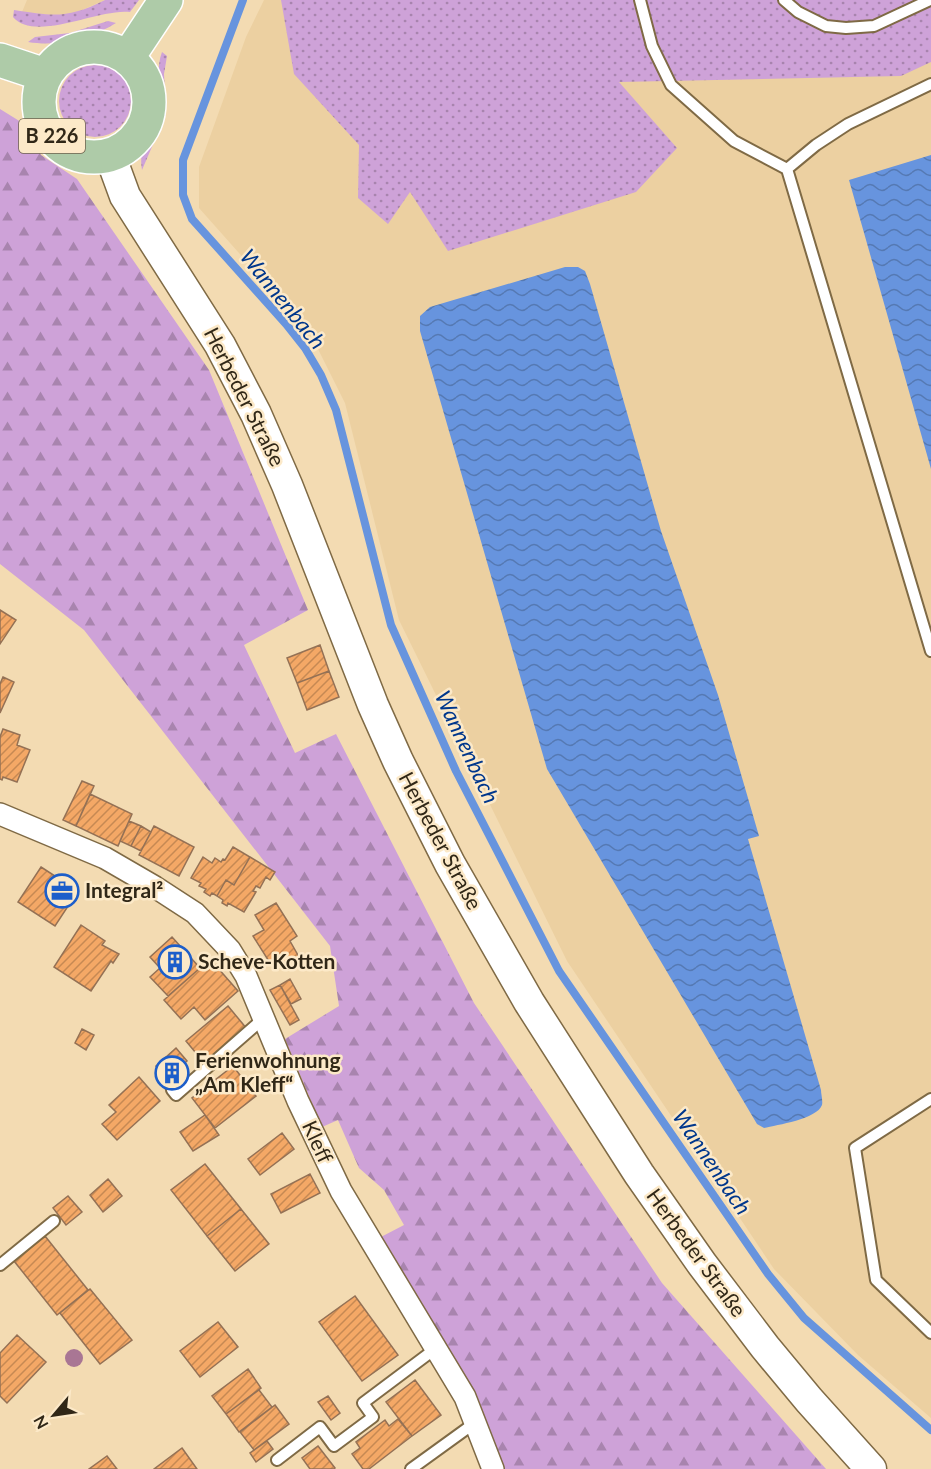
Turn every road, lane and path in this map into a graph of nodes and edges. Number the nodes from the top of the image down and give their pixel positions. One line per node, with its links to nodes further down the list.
1 (166, 0): 5 (main road)
2 (640, 0): 10 (lane)
3 (784, 0): 4 (lane)
4 (930, 0)
5 (128, 57): 7 (main road); 9 (main road, B 226)
6 (0, 60): 7 (main road)
7 (45, 75): 9 (main road, B 226)
8 (931, 84): 10 (lane)
9 (110, 155): 24 (main road, Herbeder Straße)
10 (788, 169): 11 (lane)
11 (931, 651)
12 (0, 814): 13 (street, Kleff)
13 (264, 1018): 14 (lane); 19 (street, Kleff)
14 (172, 1090)
15 (931, 1099): 18 (lane)
16 (54, 1221): 17 (lane)
17 (0, 1265)
18 (931, 1333)
19 (435, 1349): 20 (street, Kleff); 21 (lane)
20 (476, 1422): 22 (lane); 23 (street, Kleff)
21 (277, 1460)
22 (411, 1469)
23 (494, 1469)
24 (871, 1469)

